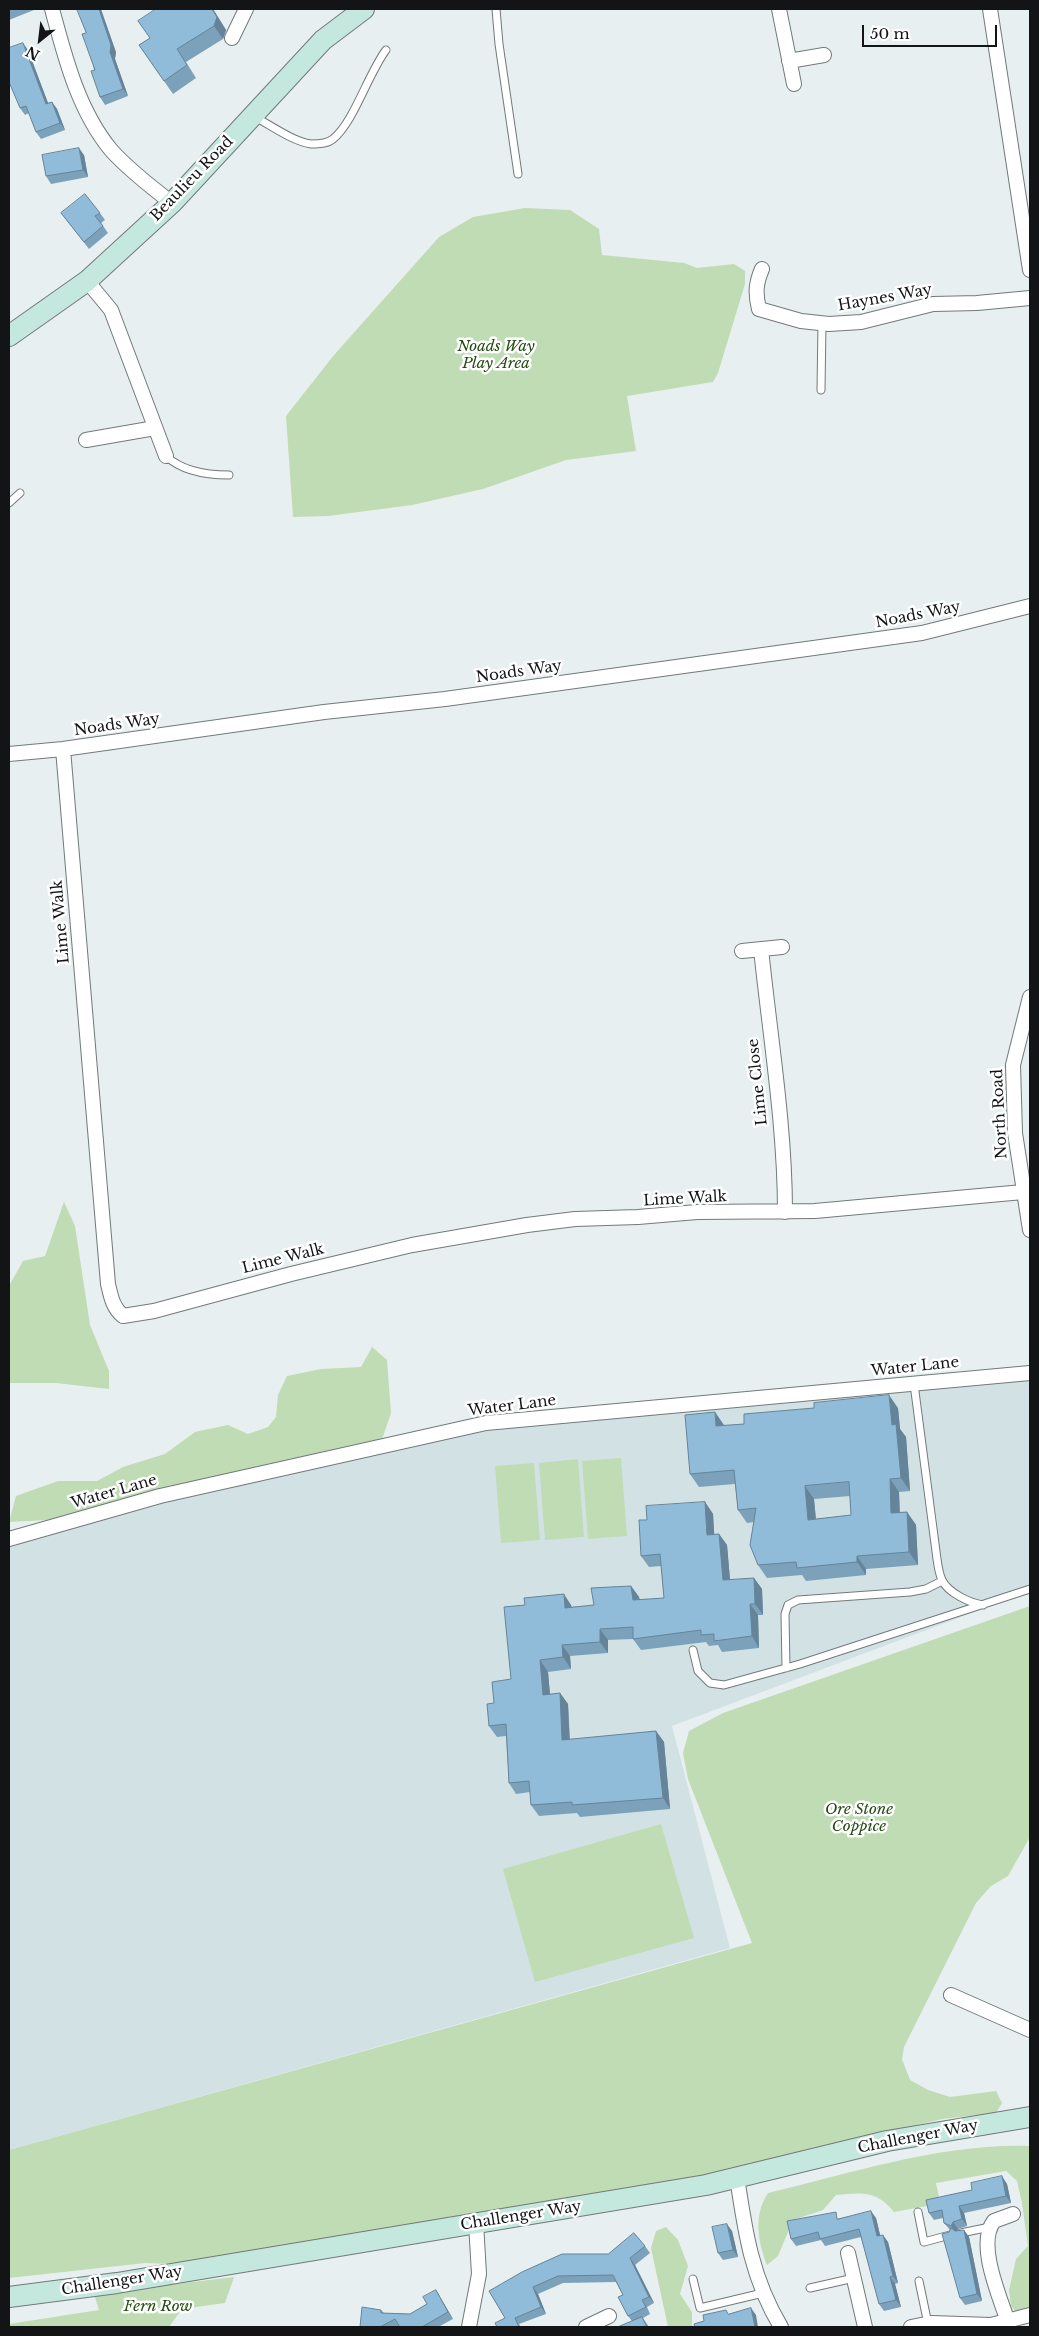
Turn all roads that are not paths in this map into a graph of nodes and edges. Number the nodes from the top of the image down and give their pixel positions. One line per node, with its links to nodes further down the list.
1 (52, 9): 14 (street)
2 (246, 9): 7 (street)
3 (364, 9): 12 (street, Beaulieu Road)
4 (496, 9): 13 (lane)
5 (780, 9): 10 (street)
6 (990, 9): 15 (street)
7 (232, 38)
8 (386, 50): 12 (lane)
9 (824, 55): 10 (street)
10 (789, 62): 11 (street)
11 (794, 84)
12 (253, 115): 14 (street, Beaulieu Road)
13 (518, 174)
14 (172, 203): 18 (street, Beaulieu Road)
15 (1029, 248): 17 (street)
16 (762, 269): 20 (street, Haynes Way)
17 (1030, 270)
18 (87, 282): 21 (street, Beaulieu Road); 23 (street)
19 (1030, 298): 20 (street, Haynes Way)
20 (822, 323): 22 (lane)
21 (9, 336)
22 (821, 390)
23 (156, 428): 24 (street); 25 (street)
24 (86, 440)
25 (166, 456): 26 (lane)
26 (229, 475)
27 (20, 493): 28 (lane)
28 (9, 503)
29 (1030, 606): 30 (street, Noads Way)
30 (63, 749): 31 (street, Noads Way); 37 (street, Lime Walk)
31 (9, 754)
32 (782, 947): 33 (street)
33 (761, 949): 34 (street); 37 (street, Lime Close)
34 (742, 951)
35 (1030, 997): 36 (street, North Road)
36 (1023, 1192): 37 (street, Lime Walk); 38 (street, North Road)
37 (785, 1212)
38 (1030, 1230)
39 (1030, 1373): 40 (street, Water Lane)
40 (914, 1384): 41 (street, Water Lane); 42 (lane)
41 (9, 1539)
42 (942, 1581): 44 (lane); 46 (lane)
43 (1030, 1589): 44 (lane)
44 (984, 1605): 46 (lane)
45 (693, 1650): 46 (lane)
46 (786, 1668)
47 (951, 1995): 48 (street)
48 (1030, 2030)
49 (1030, 2117): 50 (street, Challenger Way)
50 (737, 2177): 53 (street, Challenger Way); 62 (street)
51 (918, 2212): 56 (lane)
52 (1013, 2214): 54 (street)
53 (476, 2223): 63 (street, Challenger Way); 69 (street)
54 (990, 2226): 55 (lane); 66 (street)
55 (961, 2233)
56 (951, 2235)
57 (848, 2253): 58 (street)
58 (854, 2278): 61 (lane); 72 (street)
59 (693, 2279): 62 (lane)
60 (919, 2281): 67 (lane)
61 (810, 2288)
62 (763, 2293): 71 (street)
63 (9, 2297)
64 (1030, 2315): 66 (street)
65 (610, 2316): 70 (street)
66 (1008, 2322): 68 (street)
67 (928, 2324): 68 (street); 73 (street)
68 (950, 2325)
69 (469, 2327)
70 (586, 2327)
71 (781, 2327)
72 (865, 2327)
73 (911, 2327)

